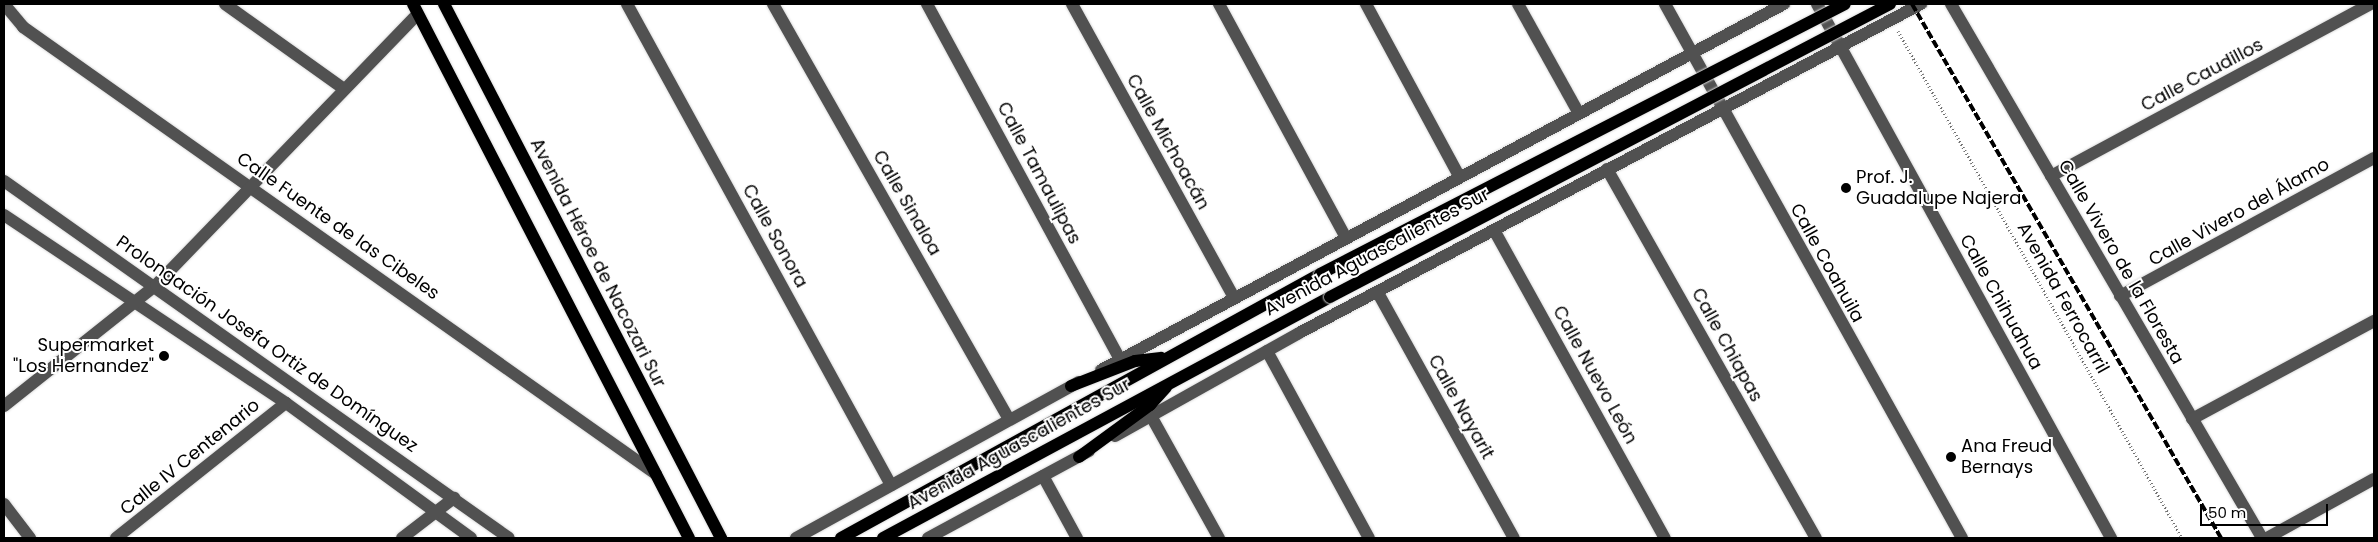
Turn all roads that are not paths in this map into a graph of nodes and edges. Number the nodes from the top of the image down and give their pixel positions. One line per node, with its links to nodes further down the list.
1 (4, 4): 30 (street, Calle Fuente de las Cibeles)
2 (225, 4): 22 (street)
3 (444, 4): 64 (main road, Avenida Héroe de Nacozari Sur)
4 (627, 4): 54 (street, Calle Sonora)
5 (773, 4): 48 (street, Calle Sinaloa)
6 (928, 4): 42 (street, Calle Tamaulipas)
7 (1072, 4): 37 (street, Calle Michoacán)
8 (1219, 4): 33 (street)
9 (1366, 4): 27 (street)
10 (1518, 4): 24 (street)
11 (1665, 4): 21 (street, Calle Coahuila)
12 (1784, 4): 21 (street, Avenida Aguascalientes Sur)
13 (1817, 4): 20 (street, Calle Chihuahua)
14 (1845, 4): 41 (main road, Avenida Aguascalientes Sur, bridge)
15 (1890, 4): 43 (main road, Avenida Aguascalientes Sur, bridge)
16 (1921, 4): 20 (street, Avenida Aguascalientes Sur)
17 (1951, 4): 28 (street, Calle Vivero de la Floresta)
18 (2370, 4): 28 (street, Calle Caudillos)
19 (415, 9): 22 (street); 51 (main road)
20 (1841, 47): 23 (street, Avenida Aguascalientes Sur); 76 (street, Calle Chihuahua)
21 (1692, 52): 23 (street, Calle Coahuila); 24 (street, Avenida Aguascalientes Sur)
22 (344, 89): 30 (street)
23 (1722, 110): 26 (street, Avenida Aguascalientes Sur); 75 (street, Calle Coahuila)
24 (1578, 112): 27 (street, Avenida Aguascalientes Sur)
25 (2374, 158): 36 (street, Calle Vivero del Álamo)
26 (1607, 169): 32 (street, Avenida Aguascalientes Sur); 74 (street, Calle Chiapas)
27 (1459, 176): 33 (street, Avenida Aguascalientes Sur)
28 (2051, 176): 36 (street, Calle Vivero de la Floresta)
29 (4, 181): 34 (street, Prolongación Josefa Ortiz de Domínguez)
30 (252, 185): 34 (street); 51 (street, Calle Fuente de las Cibeles)
31 (4, 214): 38 (street)
32 (1494, 230): 35 (street, Avenida Aguascalientes Sur); 73 (street, Calle Nuevo León)
33 (1345, 236): 37 (street, Avenida Aguascalientes Sur)
34 (156, 285): 38 (street); 55 (street, Prolongación Josefa Ortiz de Domínguez)
35 (1378, 293): 40 (street, Avenida Aguascalientes Sur); 72 (street, Calle Nayarit)
36 (2120, 296): 49 (street, Calle Vivero de la Floresta)
37 (1234, 297): 42 (street, Avenida Aguascalientes Sur)
38 (139, 301): 45 (street); 46 (street)
39 (2374, 321): 49 (street)
40 (1267, 351): 47 (street, Avenida Aguascalientes Sur); 71 (street)
41 (1166, 358): 44 (main road); 66 (main road, Avenida Aguascalientes Sur)
42 (1120, 360): 44 (street, Avenida Aguascalientes Sur)
43 (1171, 380): 50 (main road); 67 (main road, Avenida Aguascalientes Sur)
44 (1071, 386): 48 (street, Avenida Aguascalientes Sur)
45 (286, 403): 57 (street); 59 (street, Calle IV Centenario)
46 (4, 406)
47 (1151, 416): 50 (street, Avenida Aguascalientes Sur); 70 (street)
48 (1010, 420): 54 (street, Avenida Aguascalientes Sur)
49 (2192, 420): 77 (street, Calle Vivero de la Floresta)
50 (1079, 457): 52 (street, Avenida Aguascalientes Sur)
51 (656, 474): 63 (main road)
52 (1043, 476): 68 (street, Avenida Aguascalientes Sur); 69 (street)
53 (2374, 480): 78 (street)
54 (891, 485): 65 (street, Avenida Aguascalientes Sur)
55 (454, 498): 57 (street); 62 (street, Prolongación Josefa Ortiz de Domínguez)
56 (4, 504): 58 (street)
57 (435, 513): 60 (street); 61 (street)
58 (30, 538)
59 (116, 538)
60 (402, 538)
61 (471, 538)
62 (509, 538)
63 (689, 538)
64 (722, 538)
65 (796, 538)
66 (841, 538)
67 (883, 538)
68 (928, 538)
69 (1077, 538)
70 (1219, 538)
71 (1369, 538)
72 (1514, 538)
73 (1665, 538)
74 (1816, 538)
75 (1962, 538)
76 (2111, 538)
77 (2262, 538)
78 (2267, 538)

